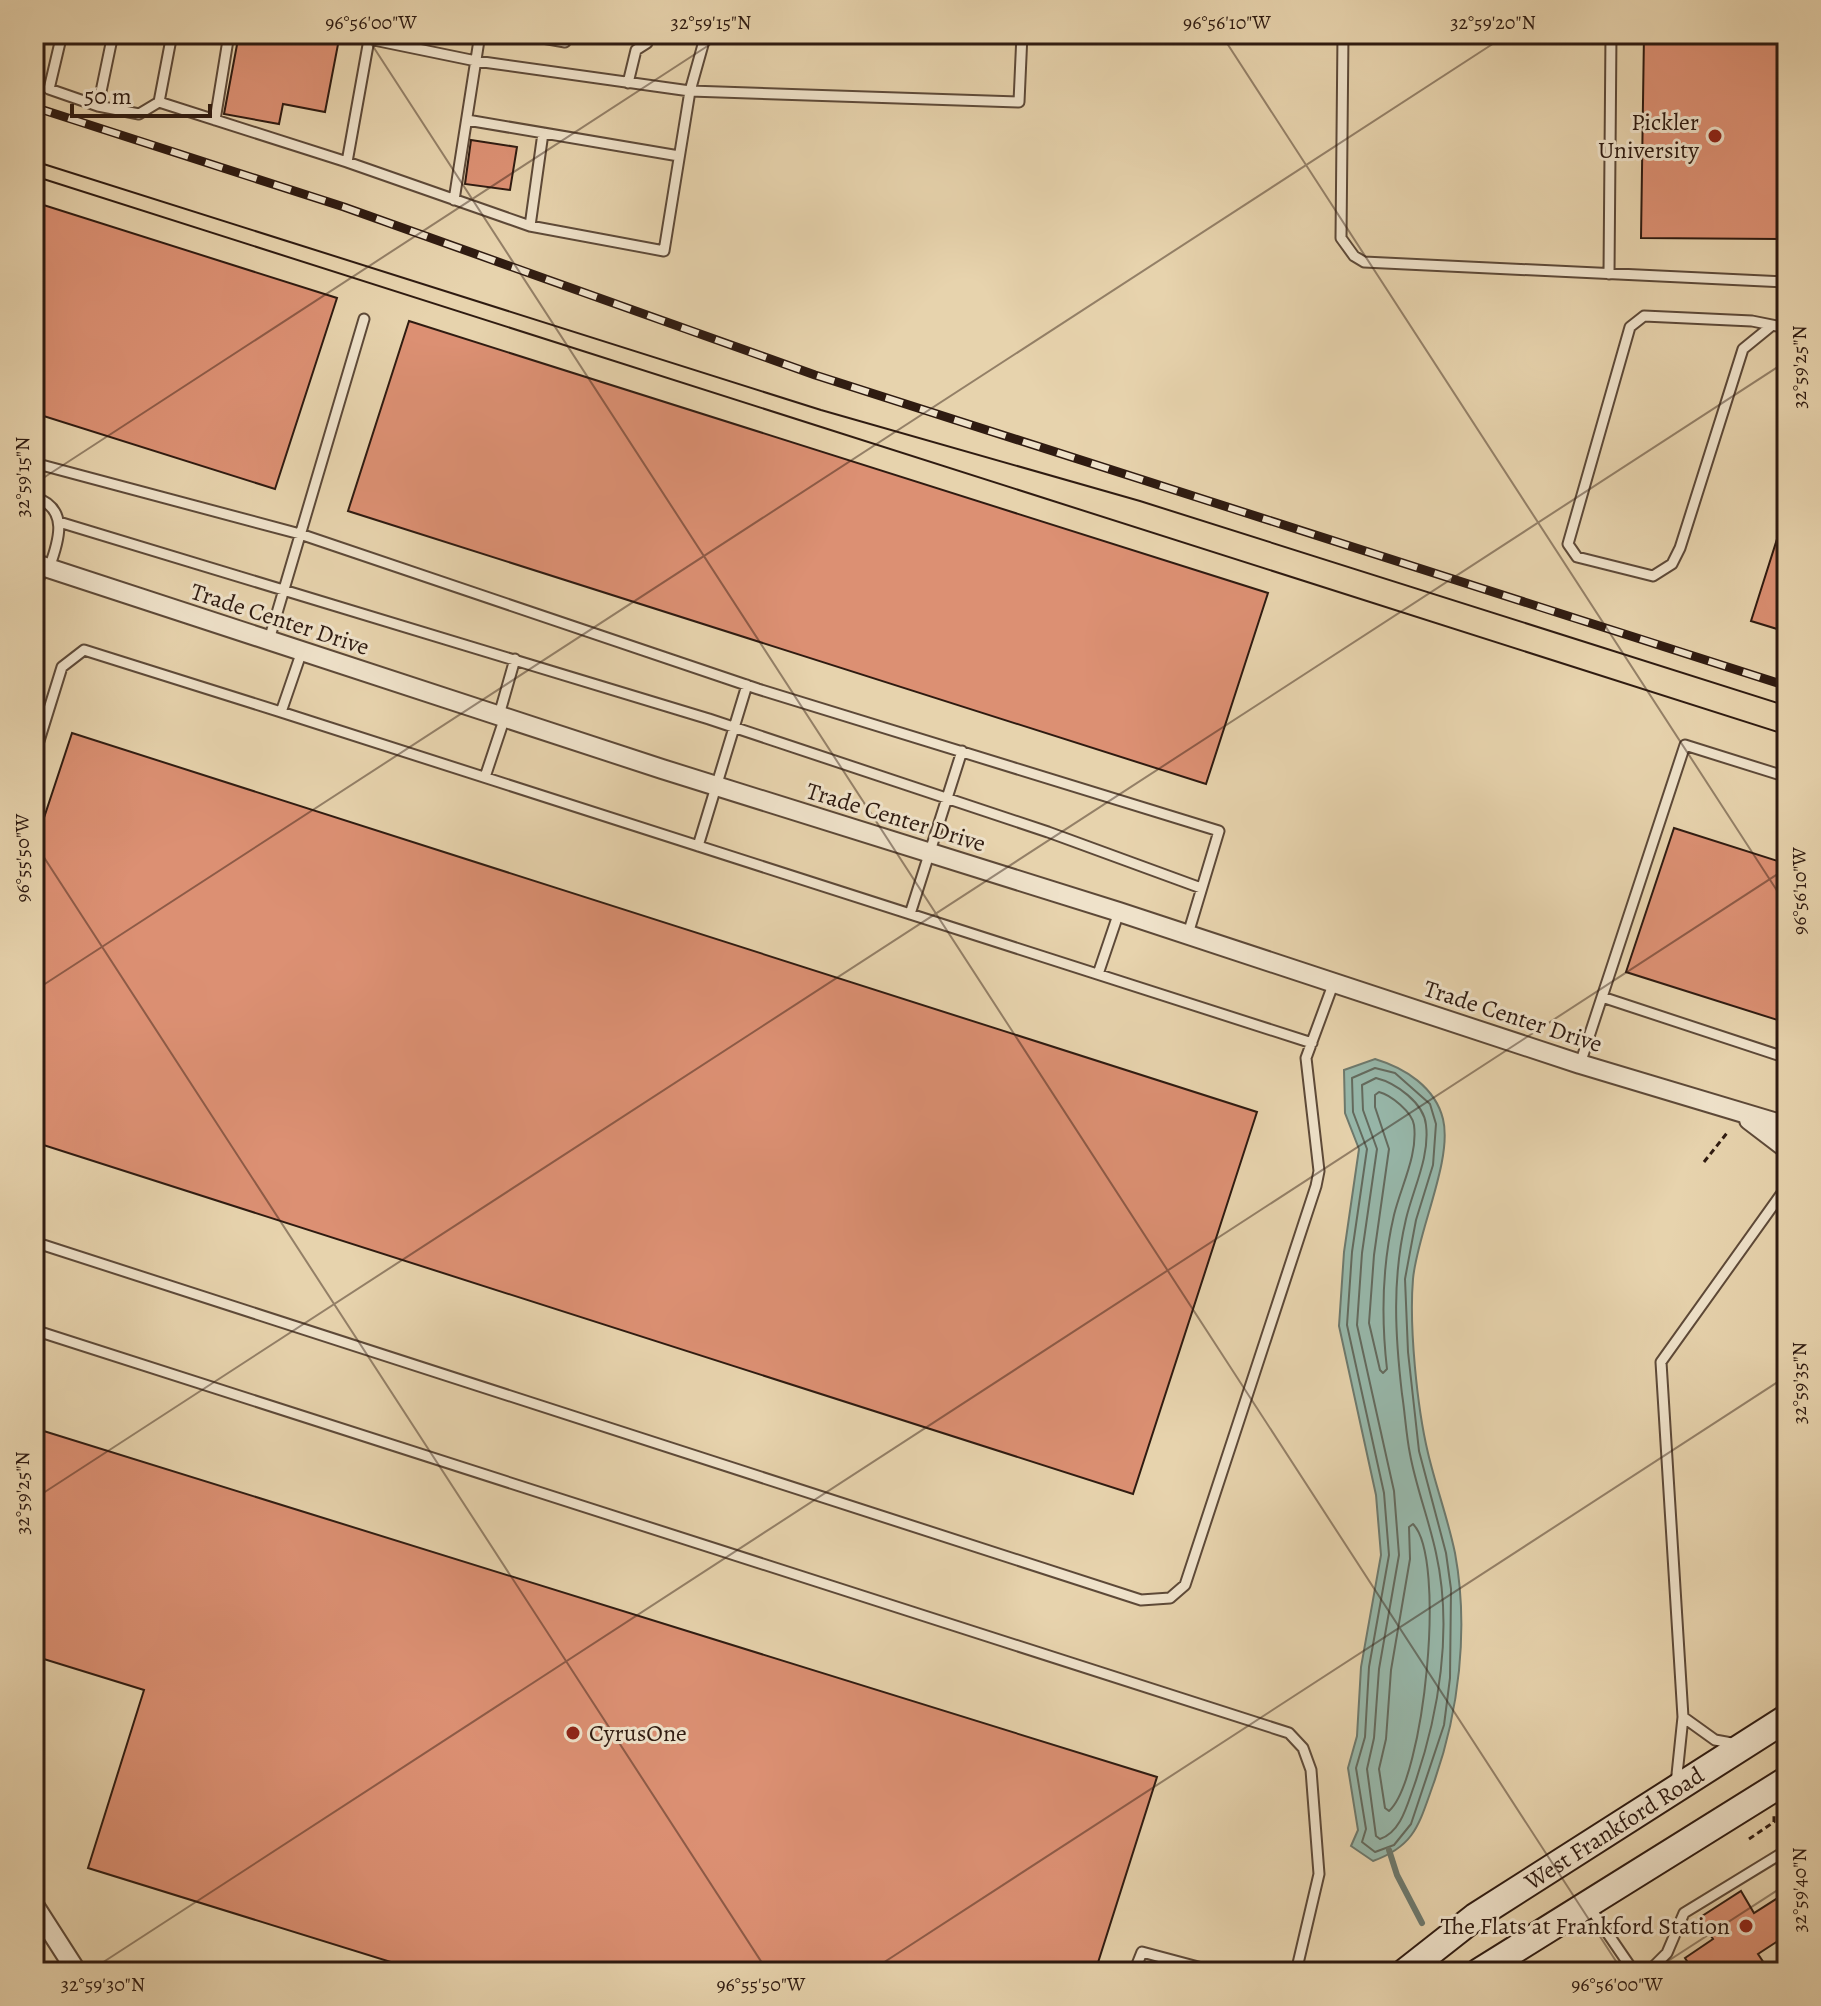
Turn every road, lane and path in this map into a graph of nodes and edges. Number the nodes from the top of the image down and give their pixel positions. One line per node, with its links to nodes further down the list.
1 (62, 34): 18 (lane)
2 (113, 34): 18 (lane)
3 (172, 34): 17 (lane)
4 (229, 34): 19 (lane)
5 (480, 34): 14 (lane)
6 (520, 34): 12 (lane)
7 (706, 34): 16 (lane)
8 (1022, 34): 16 (lane)
9 (1343, 34): 26 (lane)
10 (1611, 34): 26 (lane)
11 (369, 36): 14 (lane); 23 (lane)
12 (565, 42)
13 (647, 43): 15 (lane)
14 (476, 61): 15 (lane); 20 (lane)
15 (628, 83): 16 (lane)
16 (690, 91): 22 (lane)
17 (159, 102): 18 (lane); 19 (lane)
18 (98, 106)
19 (215, 120): 23 (lane)
20 (467, 120): 21 (lane); 24 (lane)
21 (543, 133): 22 (lane); 25 (lane)
22 (679, 156): 25 (lane)
23 (347, 162): 24 (lane)
24 (454, 200): 25 (lane)
25 (530, 226)
26 (1609, 274): 27 (lane)
27 (1787, 282)
28 (364, 319): 34 (lane)
29 (1770, 327): 29 (lane); 30 (lane)
30 (1787, 328)
31 (34, 463): 34 (lane)
32 (34, 497): 33 (lane)
33 (59, 522): 35 (lane); 36 (lane)
34 (300, 534): 36 (lane); 40 (lane)
35 (38, 574): 37 (street, Trade Center Drive)
36 (283, 592): 37 (lane); 39 (lane)
37 (269, 640): 38 (street, Trade Center Drive)
38 (302, 651): 41 (lane); 42 (street, Trade Center Drive)
39 (515, 659): 42 (lane); 43 (lane)
40 (747, 685): 43 (lane); 44 (lane)
41 (281, 712): 45 (lane); 46 (lane)
42 (502, 716): 46 (lane); 48 (street, Trade Center Drive)
43 (734, 727): 48 (lane); 49 (lane)
44 (962, 751): 49 (lane); 52 (lane)
45 (34, 757)
46 (485, 777): 50 (lane)
47 (1787, 777): 58 (lane)
48 (718, 786): 50 (lane); 51 (street, Trade Center Drive)
49 (946, 798): 51 (lane); 52 (lane)
50 (698, 846): 54 (lane)
51 (930, 852): 53 (street, Trade Center Drive); 54 (lane)
52 (1201, 888): 55 (lane)
53 (1119, 912): 55 (street, Trade Center Drive); 56 (lane)
54 (910, 914): 56 (lane)
55 (1188, 934): 57 (street, Trade Center Drive)
56 (1098, 974): 59 (lane)
57 (1334, 982): 59 (lane); 61 (street, Trade Center Drive)
58 (1602, 997): 60 (lane); 61 (lane)
59 (1312, 1043): 68 (lane)
60 (1787, 1058)
61 (1580, 1064): 62 (street, Trade Center Drive)
62 (1740, 1114): 63 (street, Trade Center Drive); 65 (street, Trade Center Drive)
63 (1787, 1126)
64 (1727, 1133): 66 (path)
65 (1787, 1149)
66 (1704, 1162)
67 (1787, 1186): 70 (lane)
68 (34, 1242)
69 (34, 1330): 84 (lane)
70 (1683, 1717): 72 (lane); 74 (lane)
71 (1787, 1718): 72 (main road, West Frankford Road)
72 (1744, 1745): 74 (main road, West Frankford Road)
73 (1787, 1780): 78 (main road, West Frankford Road)
74 (1675, 1787): 85 (main road, West Frankford Road)
75 (1774, 1814): 76 (path)
76 (1749, 1839)
77 (1787, 1850): 87 (lane)
78 (1587, 1903): 80 (lane); 86 (main road, West Frankford Road)
79 (34, 1905): 81 (street)
80 (1634, 1971)
81 (77, 1972)
82 (1134, 1972): 83 (lane)
83 (1217, 1972)
84 (1296, 1972)
85 (1405, 1972)
86 (1479, 1972)
87 (1648, 1972)

